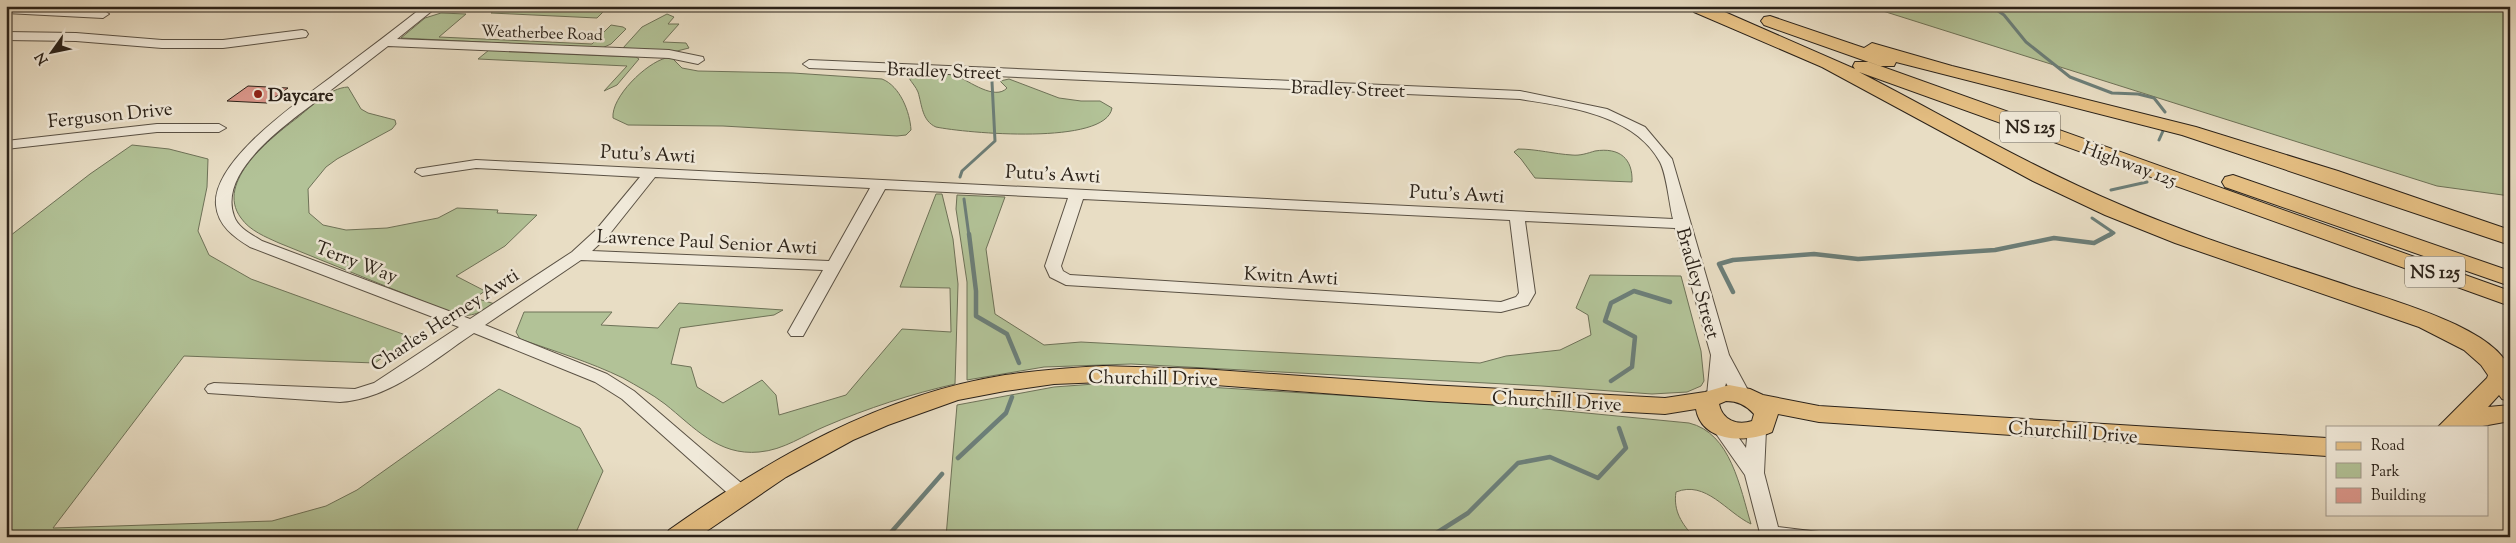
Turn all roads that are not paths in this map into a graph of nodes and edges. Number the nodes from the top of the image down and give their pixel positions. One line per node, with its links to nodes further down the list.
1 (432, 6): 8 (street, Terry Way)
2 (1726, 6): 20 (highway); 23 (highway, Highway 125 / NS 125)
3 (1697, 7): 24 (highway, Highway 125 / NS 125); 28 (highway)
4 (6, 9): 5 (street)
5 (103, 14)
6 (302, 34): 9 (street)
7 (6, 36): 9 (street)
8 (385, 42): 10 (street, Weatherbee Road); 25 (street, Terry Way)
9 (223, 44)
10 (698, 60)
11 (808, 64): 19 (street, Bradley Street)
12 (218, 128): 13 (street, Ferguson Drive)
13 (6, 145)
14 (422, 172): 15 (street, Putu's Awti)
15 (651, 173): 16 (street, Putu's Awti); 21 (street, Charles Herney Awti)
16 (880, 184): 17 (street, Putu's Awti); 22 (street)
17 (1077, 194): 18 (street, Putu's Awti); 18 (street, Kwitn Awti)
18 (1518, 216): 19 (street, Putu's Awti)
19 (1682, 224): 27 (street, Bradley Street)
20 (2510, 238)
21 (578, 255): 22 (street, Lawrence Paul Senior Awti); 25 (street, Charles Herney Awti)
22 (834, 266): 26 (street)
23 (2510, 279)
24 (2510, 299)
25 (473, 326): 29 (street, Charles Herney Awti); 39 (street, Terry Way)
26 (796, 332)
27 (1720, 355): 30 (street, Bradley Street); 32 (street, Bradley Street)
28 (2505, 377): 35 (main road)
29 (214, 388)
30 (1713, 397): 31 (main road, Churchill Drive); 32 (main road, Churchill Drive); 34 (main road)
31 (1665, 406): 34 (main road, Churchill Drive); 39 (main road, Churchill Drive)
32 (1755, 412): 34 (main road, Churchill Drive); 37 (main road, Churchill Drive); 38 (street)
33 (2510, 413): 36 (main road)
34 (1717, 423): 38 (street)
35 (2452, 426)
36 (2454, 426)
37 (2326, 448)
38 (1754, 473): 40 (street)
39 (740, 493): 41 (main road, Churchill Drive)
40 (1771, 535): 42 (street)
41 (678, 537)
42 (1812, 537)

